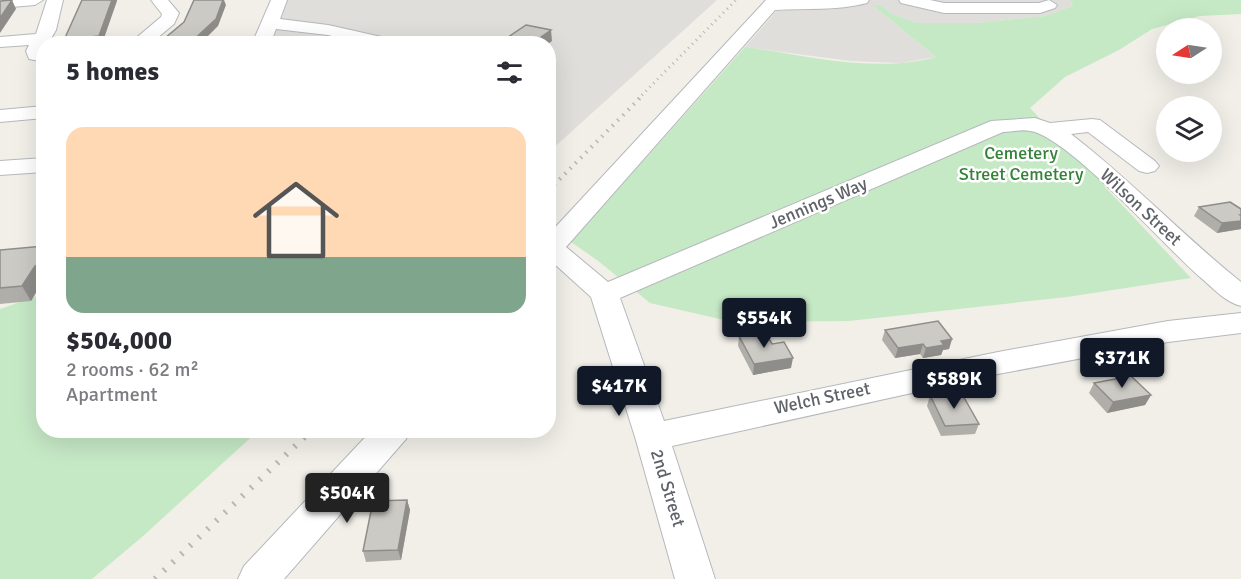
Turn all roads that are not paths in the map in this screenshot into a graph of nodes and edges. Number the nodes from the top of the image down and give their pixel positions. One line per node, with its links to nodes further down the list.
1 (35, 0): 9 (street)
2 (54, 0): 13 (street)
3 (159, 0): 14 (street)
4 (279, 0): 11 (street)
5 (861, 0): 7 (street)
6 (907, 0): 10 (street)
7 (830, 1): 8 (street)
8 (773, 2): 25 (street)
9 (0, 3)
10 (1049, 5)
11 (269, 23): 12 (street); 15 (street)
12 (297, 35): 16 (street)
13 (46, 36)
14 (148, 36)
15 (264, 36)
16 (354, 36)
17 (0, 42): 18 (street)
18 (36, 47)
19 (36, 113): 20 (street)
20 (0, 116)
21 (1042, 127): 23 (street, Jennings Way); 27 (street, Jennings Way); 28 (street, Wilson Street)
22 (36, 166): 24 (street)
23 (1147, 166)
24 (0, 168)
25 (556, 242)
26 (556, 253): 27 (street, 2nd Street)
27 (604, 294): 30 (street, 2nd Street)
28 (1241, 297)
29 (1241, 323): 30 (street, Welch Street)
30 (652, 437): 33 (street, 2nd Street)
31 (387, 438): 32 (street)
32 (258, 579)
33 (695, 579)

